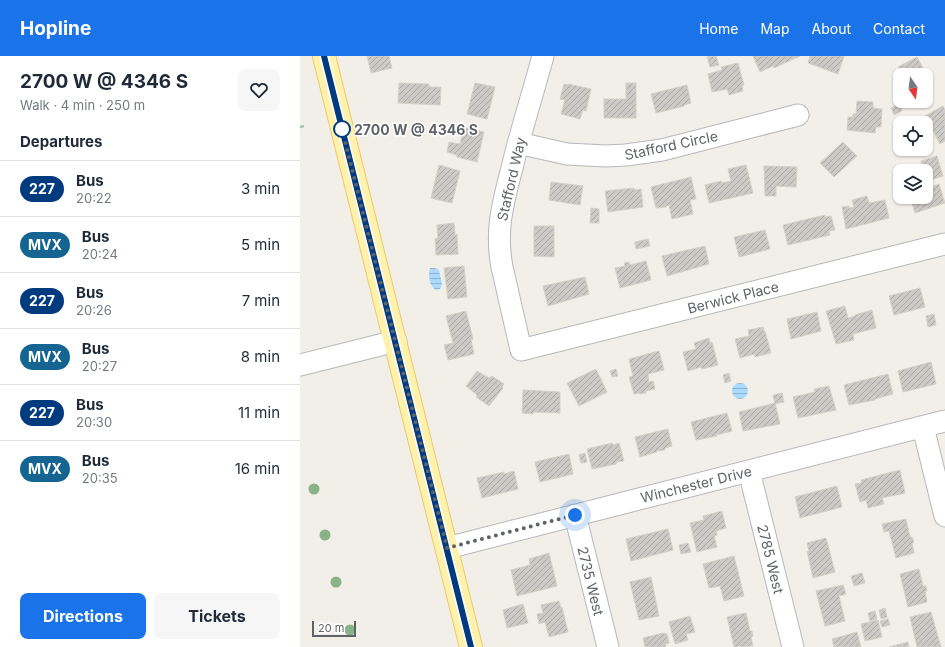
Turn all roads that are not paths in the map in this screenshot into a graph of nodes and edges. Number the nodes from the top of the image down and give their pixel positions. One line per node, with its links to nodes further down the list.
1 (324, 56): 6 (main road)
2 (536, 58): 4 (street, Stafford Way)
3 (798, 115): 4 (street, Stafford Circle)
4 (518, 144): 7 (street, Stafford Way)
5 (945, 244): 7 (street, Berwick Place)
6 (396, 341): 8 (street); 14 (main road)
7 (521, 350)
8 (300, 365)
9 (945, 421): 10 (street, Winchester Drive)
10 (923, 427): 11 (street, Winchester Drive); 13 (street)
11 (749, 471): 12 (street, Winchester Drive); 17 (street, 2785 West)
12 (575, 515): 14 (street, Winchester Drive); 16 (street, 2735 West)
13 (945, 516)
14 (447, 548): 15 (main road)
15 (471, 647)
16 (608, 647)
17 (793, 647)

